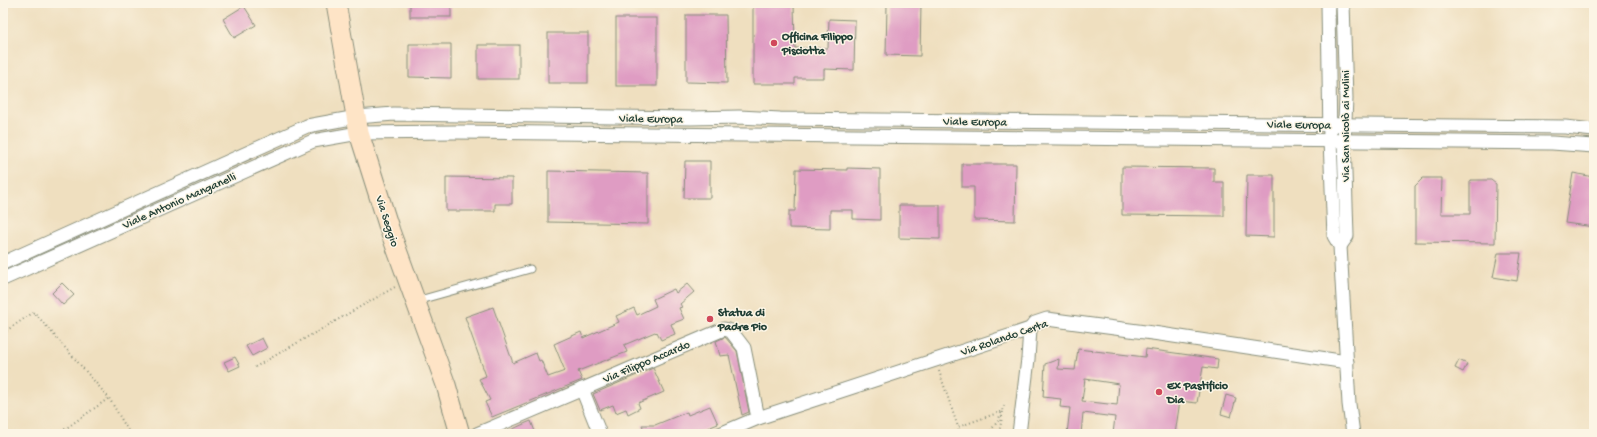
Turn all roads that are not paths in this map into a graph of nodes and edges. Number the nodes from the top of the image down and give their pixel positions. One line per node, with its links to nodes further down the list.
1 (336, 3): 5 (street, Via Seggio)
2 (1328, 3): 4 (street, Via San Nicolò ai Mulini)
3 (1344, 3): 6 (street, Via San Nicolò ai Mulini)
4 (1330, 124): 6 (street, Viale Europa); 8 (street, Viale Europa); 10 (street, Via San Nicolò ai Mulini)
5 (358, 125): 7 (street, Viale Europa); 7 (street, Viale Europa); 13 (street, Viale Antonio Manganelli); 14 (street, Viale Antonio Manganelli); 21 (street, Via Seggio)
6 (1345, 125): 9 (street, Viale Europa); 11 (street, Via San Nicolò ai Mulini)
7 (690, 126): 8 (street, Viale Europa); 8 (street, Viale Europa)
8 (1010, 129): 10 (street, Viale Europa)
9 (1594, 130)
10 (1330, 141): 11 (street, Viale Europa); 15 (street, Via San Nicolò ai Mulini)
11 (1344, 141): 12 (street, Viale Europa); 15 (street, Via San Nicolò ai Mulini)
12 (1594, 146)
13 (169, 188): 14 (lane); 16 (street, Viale Antonio Manganelli)
14 (176, 202): 18 (street, Viale Antonio Manganelli)
15 (1340, 246): 23 (street, Via San Nicolò ai Mulini)
16 (18, 256): 17 (street, Viale Antonio Manganelli); 18 (lane)
17 (3, 263)
18 (25, 269): 20 (street, Viale Antonio Manganelli)
19 (530, 269): 21 (lane)
20 (3, 279)
21 (416, 301): 26 (street, Via Seggio)
22 (1030, 329): 23 (street, Via Rolando Certa); 25 (street, Via Rolando Certa); 30 (street)
23 (1347, 362): 31 (street, Via San Nicolò ai Mulini)
24 (582, 389): 25 (street, Via Filippo Accardo); 27 (street, Via Filippo Accardo); 28 (street)
25 (758, 418): 29 (street, Via Rolando Certa)
26 (460, 434)
27 (477, 434)
28 (600, 434)
29 (720, 434)
30 (1019, 434)
31 (1353, 434)

